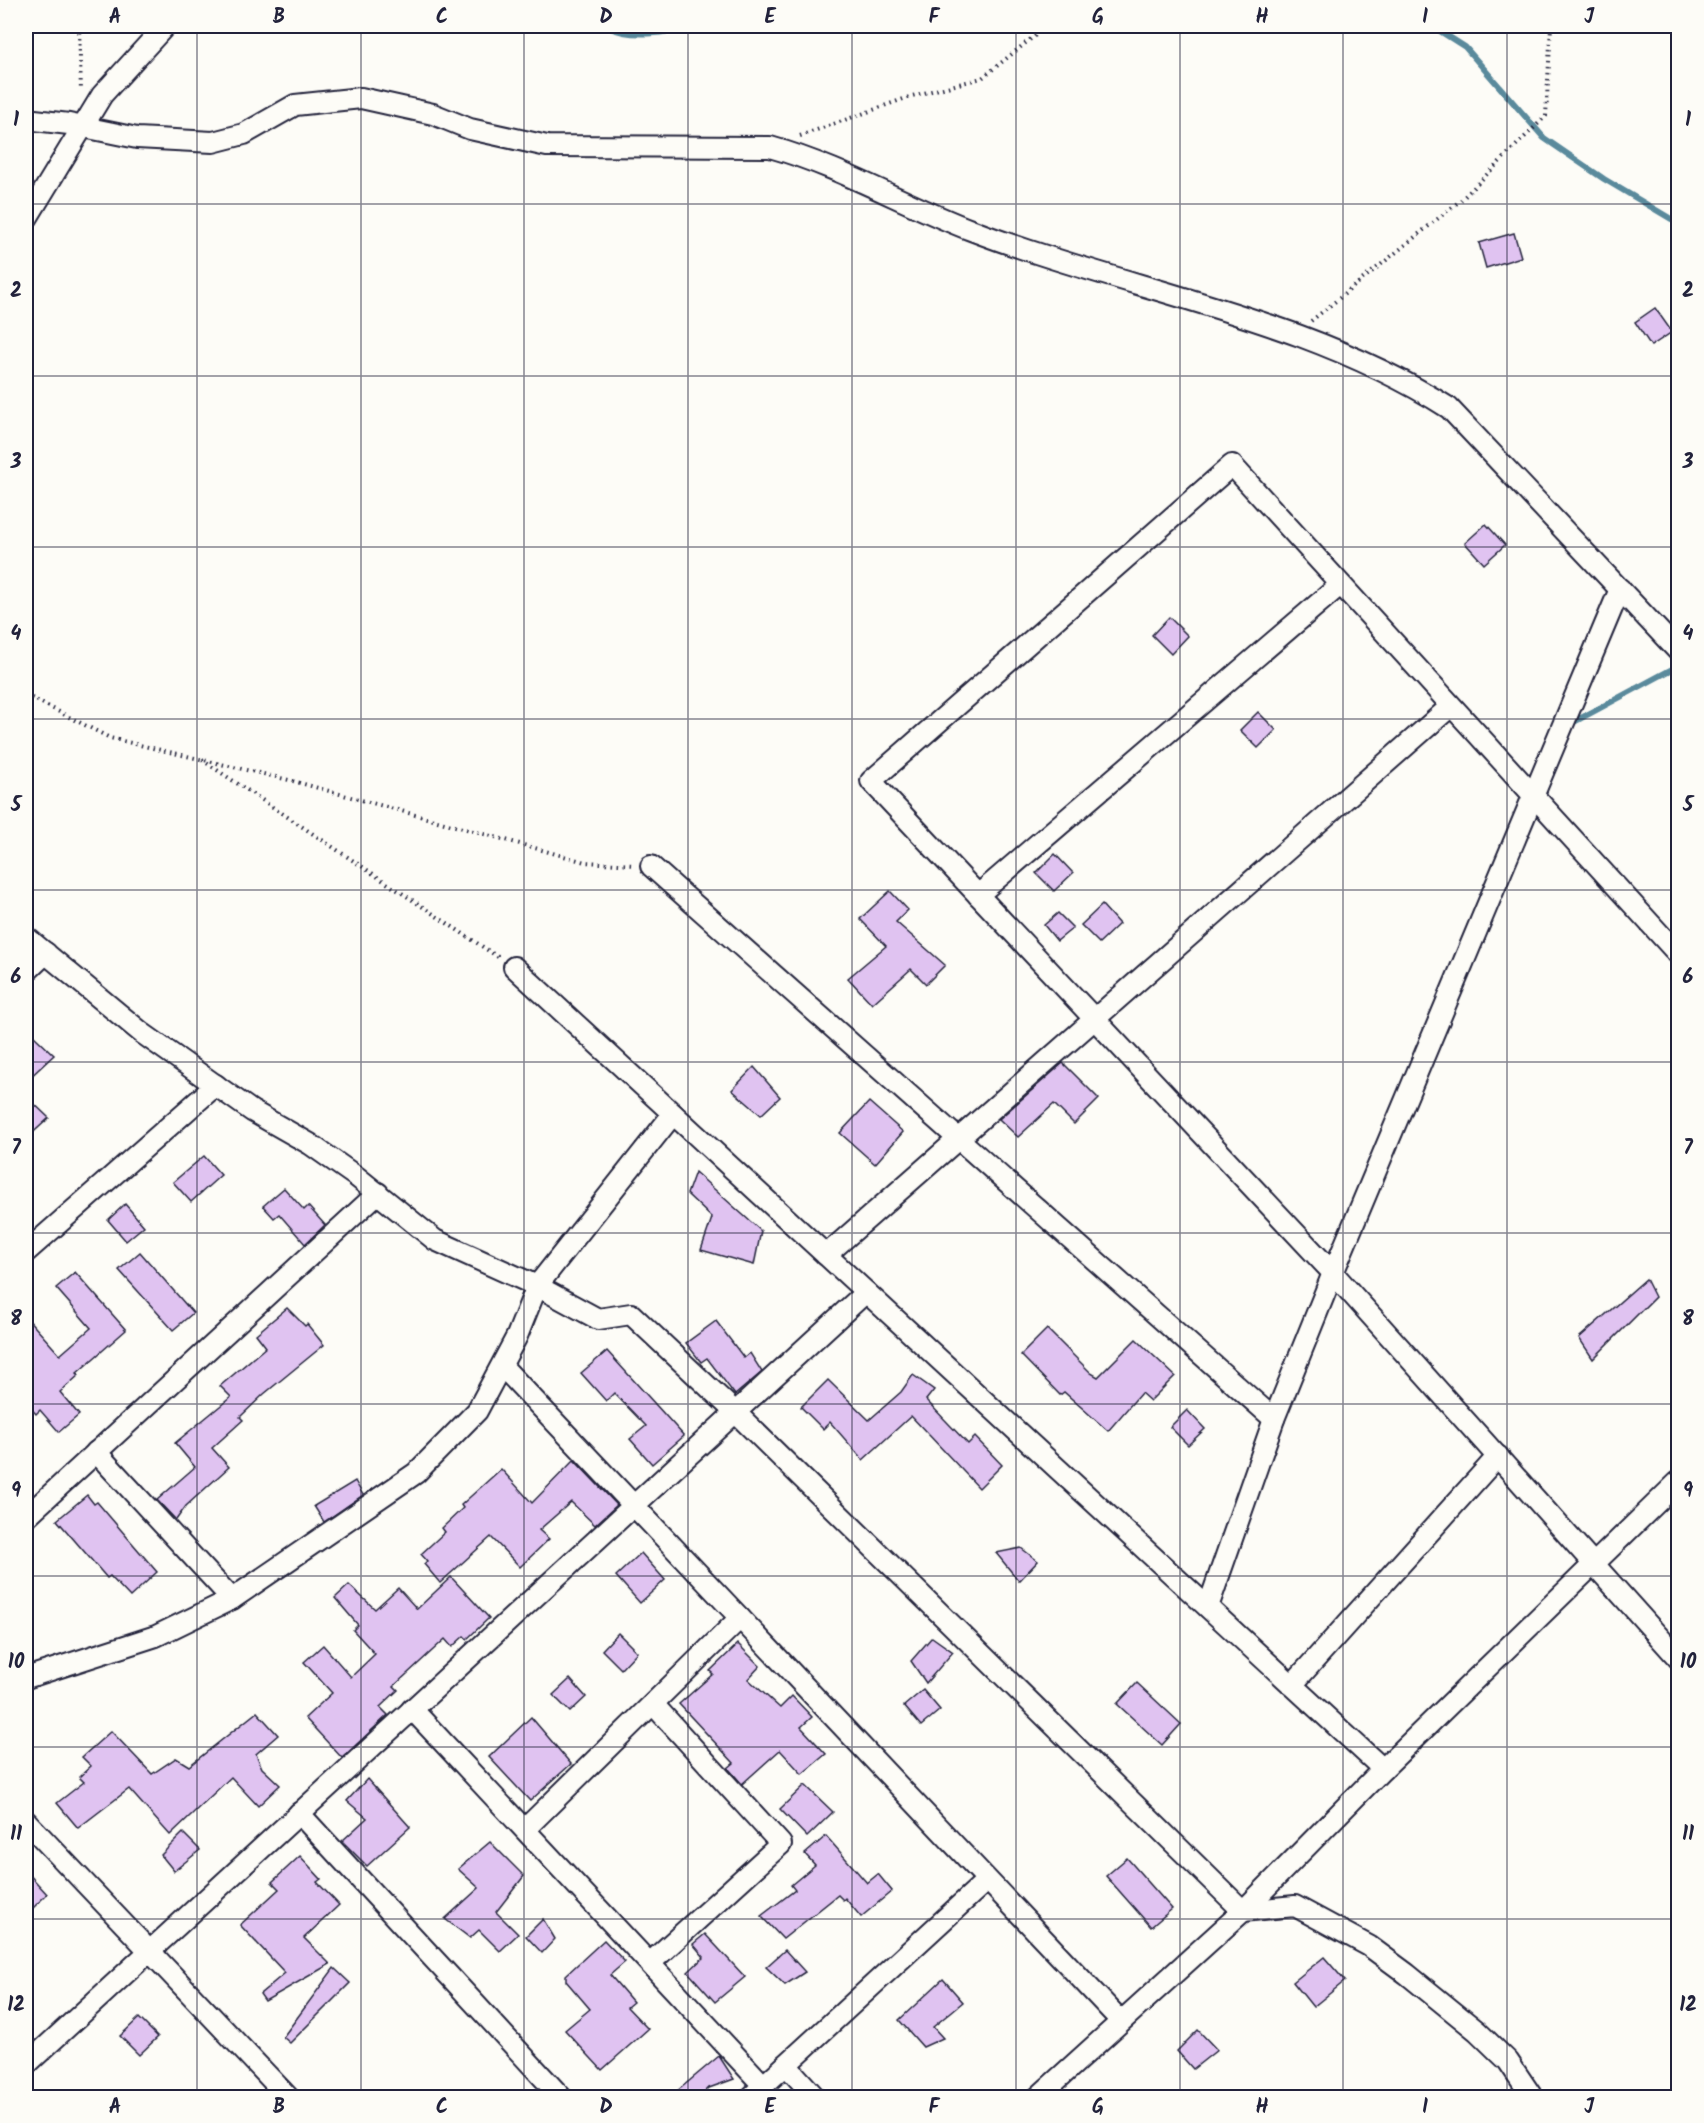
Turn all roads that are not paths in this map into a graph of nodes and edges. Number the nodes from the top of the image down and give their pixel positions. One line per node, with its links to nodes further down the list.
1 (165, 26): 3 (street)
2 (26, 119): 3 (street)
3 (82, 127): 4 (street); 6 (street)
4 (26, 220)
5 (1340, 585): 8 (street); 11 (street); 11 (street)
6 (1620, 589): 7 (street); 9 (street)
7 (1678, 651)
8 (1451, 706): 9 (street); 17 (street)
9 (1533, 796): 14 (street); 24 (street)
10 (651, 866): 20 (street)
11 (978, 895): 17 (street)
12 (26, 937): 13 (street)
13 (46, 953): 16 (street); 18 (street)
14 (1678, 954)
15 (514, 967): 19 (street)
16 (26, 972)
17 (1095, 1020): 20 (street); 24 (street)
18 (216, 1085): 21 (street); 22 (street)
19 (673, 1114): 23 (street); 25 (street)
20 (959, 1139): 23 (street); 29 (street)
21 (378, 1193): 25 (street); 30 (street)
22 (26, 1252)
23 (826, 1255): 26 (street)
24 (1332, 1273): 29 (street); 31 (street)
25 (537, 1286): 27 (street); 28 (street)
26 (866, 1292): 28 (street); 37 (street)
27 (502, 1366): 33 (street); 36 (street)
28 (735, 1412): 33 (street); 49 (street)
29 (1274, 1419): 37 (street)
30 (96, 1452): 34 (street); 36 (street)
31 (1498, 1456): 35 (street); 41 (street)
32 (1678, 1482): 35 (street)
33 (634, 1505): 38 (street); 43 (street)
34 (26, 1517)
35 (1595, 1563): 39 (street); 44 (street)
36 (232, 1599): 40 (street)
37 (1208, 1607): 41 (street)
38 (740, 1618): 42 (street); 48 (street)
39 (1678, 1658)
40 (26, 1678)
41 (1292, 1685): 44 (street)
42 (652, 1704): 47 (street); 51 (street)
43 (412, 1709): 45 (street); 47 (street)
44 (1383, 1769): 49 (street)
45 (299, 1813): 50 (street); 57 (street)
46 (26, 1821): 50 (street)
47 (525, 1829): 51 (street)
48 (987, 1880): 52 (street); 54 (street)
49 (1243, 1911): 52 (street); 60 (street)
50 (149, 1951): 53 (street); 56 (street)
51 (650, 1963): 55 (street)
52 (1121, 2021): 59 (street)
53 (26, 2065)
54 (786, 2065): 55 (street); 58 (street)
55 (757, 2091)
56 (289, 2097)
57 (562, 2097)
58 (816, 2097)
59 (1037, 2097)
60 (1533, 2097)

